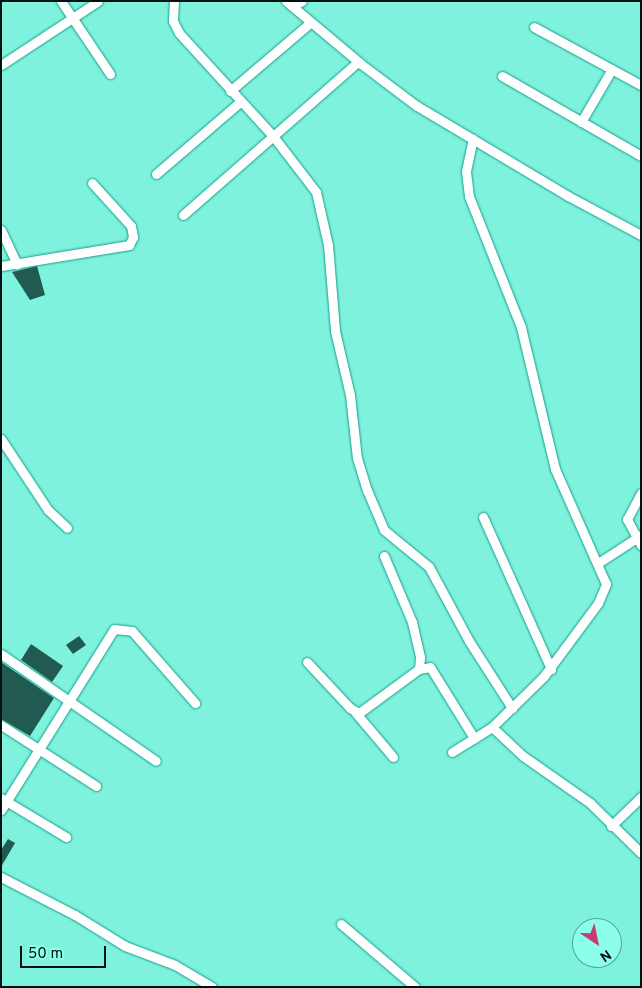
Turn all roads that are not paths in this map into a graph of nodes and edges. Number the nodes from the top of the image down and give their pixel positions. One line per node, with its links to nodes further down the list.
1 (61, 1): 6 (street)
2 (98, 1): 6 (street)
3 (174, 1): 15 (street)
4 (302, 1): 5 (street)
5 (290, 4): 7 (street)
6 (72, 18): 10 (street); 12 (street)
7 (311, 22): 9 (street); 15 (street)
8 (534, 27): 11 (street)
9 (358, 62): 18 (street); 19 (street)
10 (1, 65)
11 (612, 69): 14 (street); 17 (street)
12 (110, 74)
13 (502, 76): 17 (street)
14 (641, 85)
15 (230, 91): 16 (street)
16 (240, 102): 18 (street); 21 (street)
17 (581, 122): 20 (street)
18 (273, 136): 23 (street); 41 (street)
19 (473, 139): 25 (street); 34 (street)
20 (641, 156)
21 (156, 174)
22 (92, 183): 26 (street)
23 (183, 215)
24 (1, 230): 26 (street)
25 (641, 235)
26 (17, 264): 27 (street)
27 (1, 266)
28 (1, 439): 31 (street)
29 (641, 493): 32 (street)
30 (483, 517): 38 (street)
31 (67, 528)
32 (639, 539): 34 (street)
33 (384, 556): 37 (street)
34 (598, 563): 38 (street)
35 (1, 654): 39 (street)
36 (307, 662): 42 (street)
37 (418, 669): 42 (street); 45 (street)
38 (551, 669): 41 (street)
39 (68, 701): 40 (street); 46 (street); 49 (street)
40 (195, 703)
41 (512, 708): 44 (street)
42 (355, 712): 48 (street)
43 (1, 725): 46 (street)
44 (492, 727): 45 (street); 54 (street)
45 (474, 738): 47 (street)
46 (37, 751): 50 (street); 52 (street)
47 (452, 752)
48 (392, 757)
49 (156, 761)
50 (96, 786)
51 (641, 798): 54 (street)
52 (4, 800): 53 (street); 55 (street)
53 (1, 810)
54 (611, 826): 56 (street)
55 (66, 837)
56 (639, 852)
57 (1, 877): 59 (street)
58 (341, 924): 60 (street)
59 (212, 987)
60 (415, 987)

